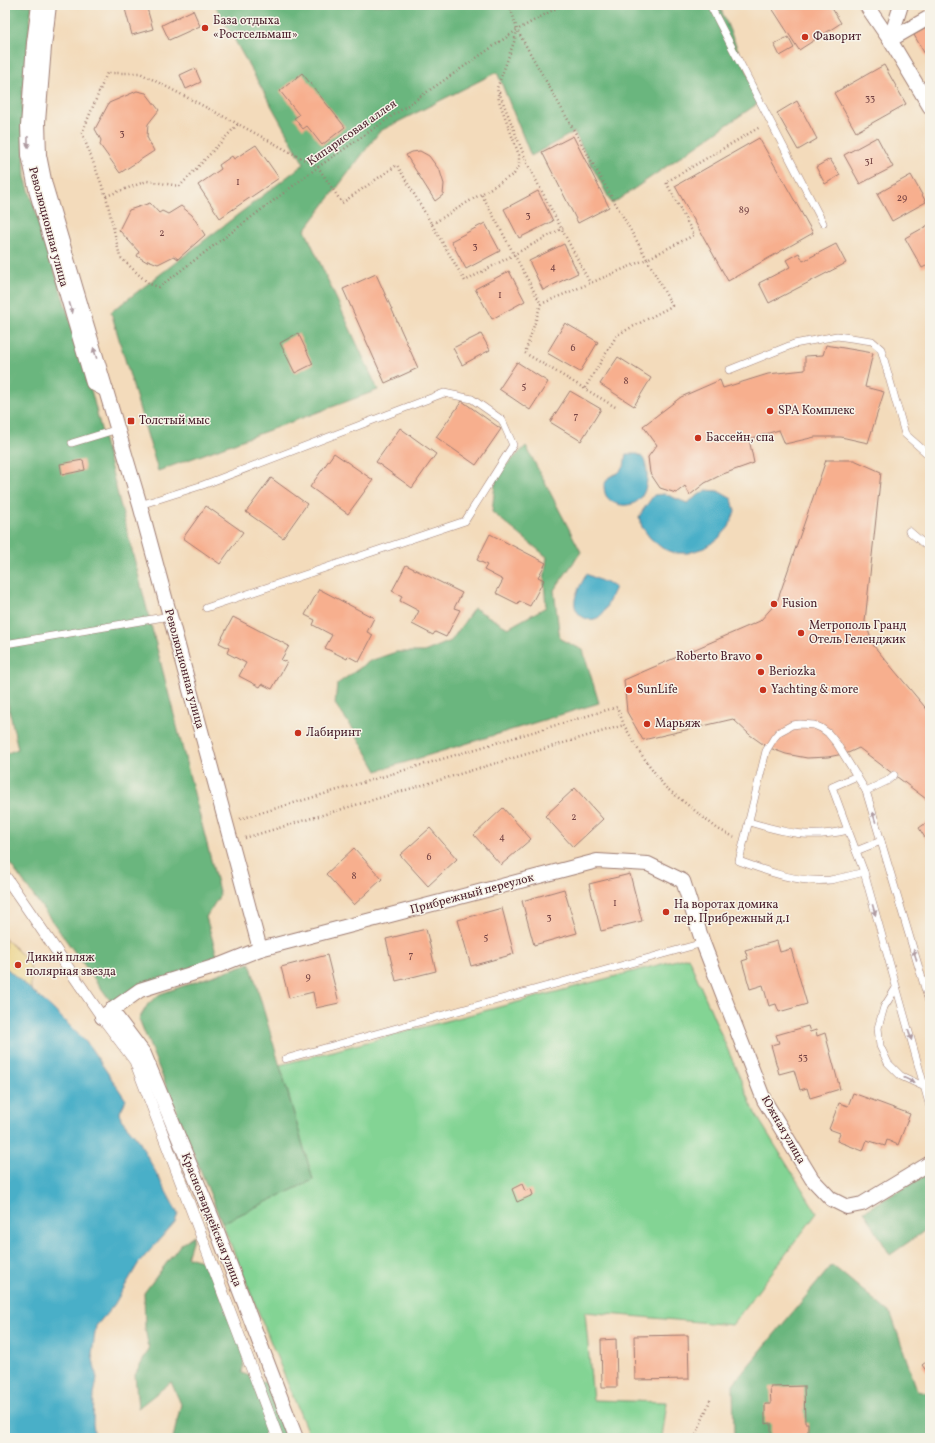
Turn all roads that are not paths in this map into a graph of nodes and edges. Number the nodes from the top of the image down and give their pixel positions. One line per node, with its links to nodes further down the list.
1 (39, 5): 11 (street, Революционная улица, one-way to 11)
2 (49, 5): 11 (street, Революционная улица, one-way to 2)
3 (710, 5): 9 (lane)
4 (866, 5): 7 (street)
5 (901, 5): 7 (street)
6 (930, 17): 7 (street)
7 (890, 40): 8 (street)
8 (930, 107)
9 (823, 224)
10 (730, 370): 14 (lane)
11 (106, 390): 12 (street, Революционная улица)
12 (118, 429): 13 (lane); 15 (street, Революционная улица)
13 (72, 443)
14 (930, 456)
15 (140, 505): 18 (lane); 19 (street, Революционная улица)
16 (909, 532): 17 (lane)
17 (930, 549)
18 (206, 608)
19 (170, 616): 20 (lane); 32 (street, Революционная улица)
20 (5, 644)
21 (894, 775): 23 (lane)
22 (857, 776): 23 (lane); 24 (lane); 25 (lane)
23 (866, 791): 26 (lane, one-way to 23)
24 (749, 822): 25 (lane); 28 (lane)
25 (848, 830): 27 (lane)
26 (881, 841): 27 (lane); 34 (lane, one-way to 26)
27 (856, 851): 28 (lane)
28 (864, 872): 33 (lane, one-way to 33)
29 (5, 876): 35 (street)
30 (683, 881): 31 (street, Южная улица); 32 (street, Прибрежный переулок)
31 (703, 942): 36 (lane); 39 (street, Южная улица)
32 (260, 949): 35 (street, Прибрежный переулок)
33 (896, 988): 37 (lane, one-way to 37); 37 (lane, one-way to 37)
34 (930, 1005)
35 (106, 1014): 40 (street); 41 (street, Красногвардейская улица)
36 (285, 1059)
37 (924, 1087): 38 (lane)
38 (930, 1107)
39 (930, 1163)
40 (278, 1438)
41 (296, 1438)

